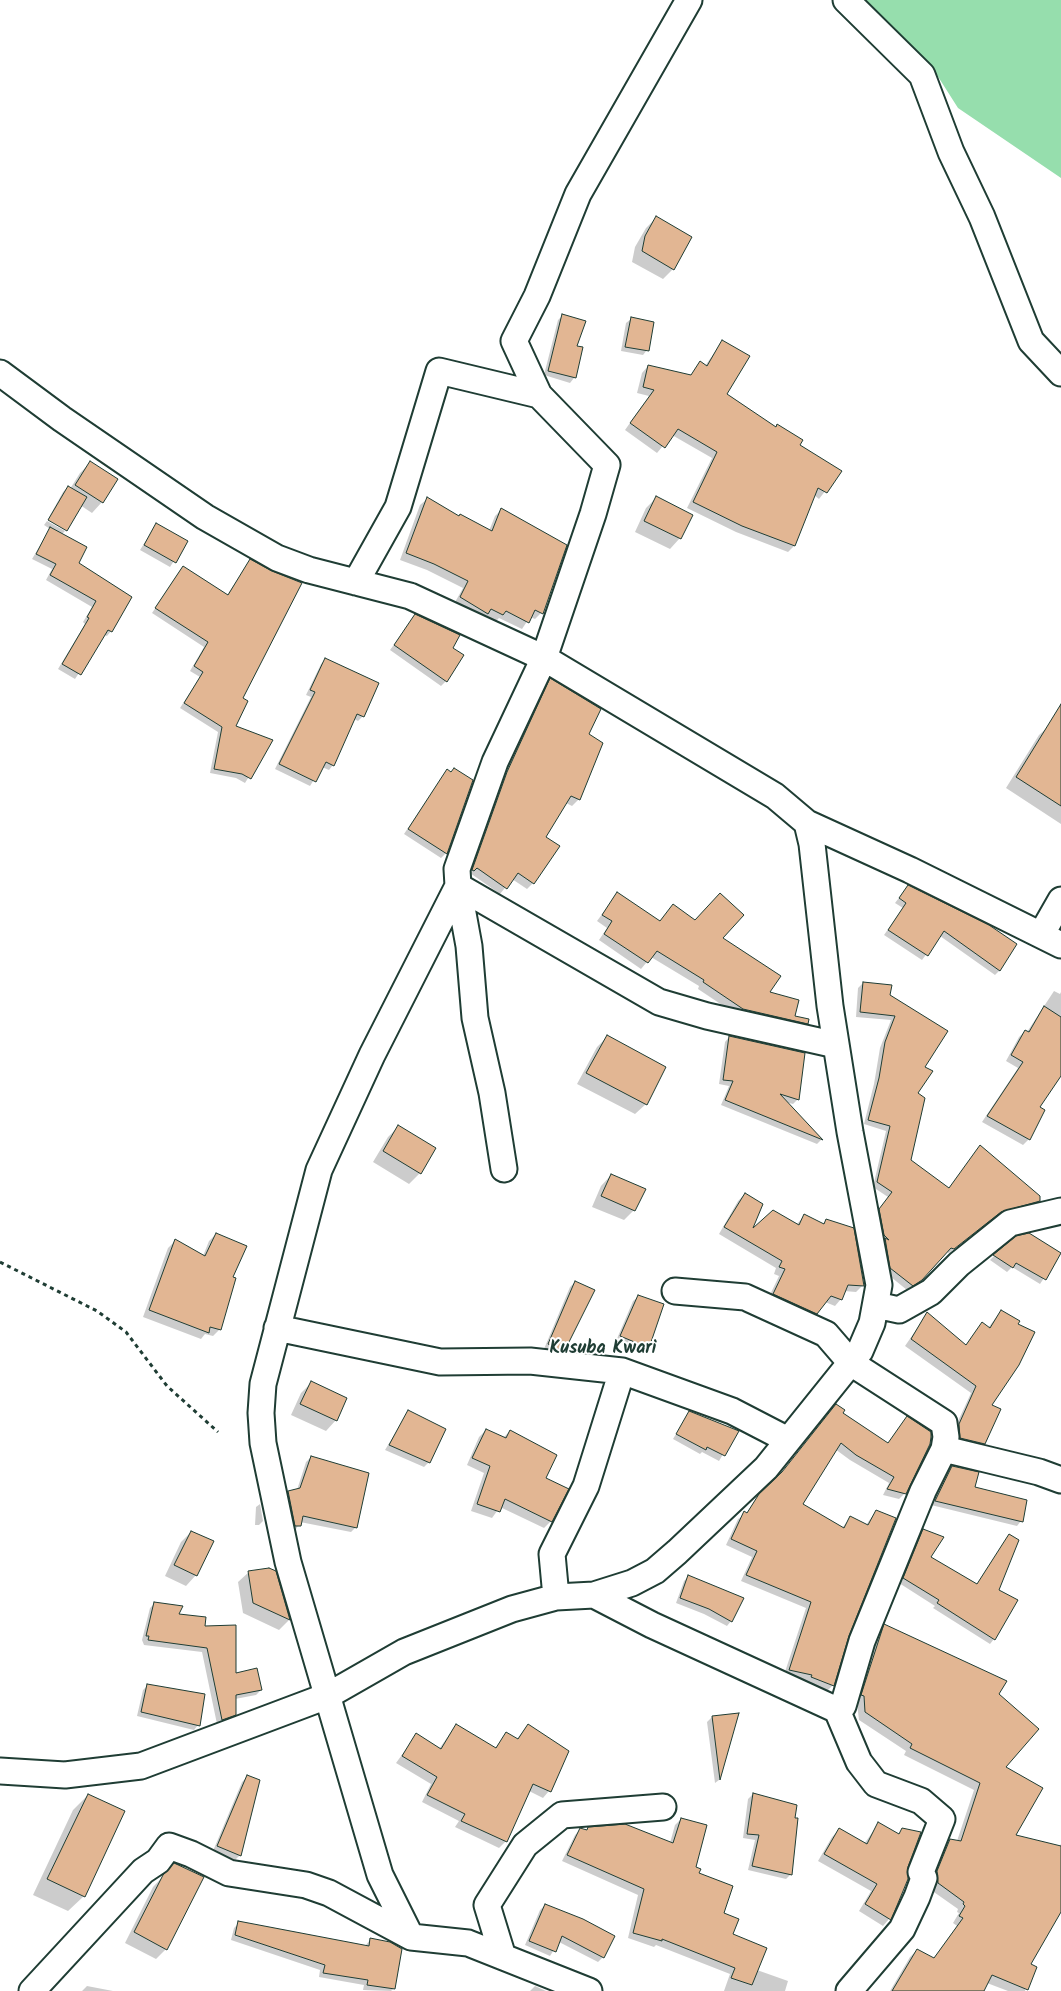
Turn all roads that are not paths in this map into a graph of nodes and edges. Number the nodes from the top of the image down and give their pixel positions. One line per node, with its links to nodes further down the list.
1 (689, 0): 5 (street)
2 (846, 0): 4 (street)
3 (0, 373): 6 (street)
4 (1061, 373)
5 (539, 395): 6 (street); 7 (street)
6 (356, 582): 7 (street)
7 (544, 658): 8 (street); 9 (street)
8 (807, 823): 11 (street); 12 (street)
9 (458, 886): 12 (street); 13 (street); 17 (street)
10 (1061, 900): 11 (street)
11 (1051, 940)
12 (836, 1045): 16 (street)
13 (504, 1169)
14 (1061, 1211): 16 (street)
15 (675, 1292): 18 (street)
16 (876, 1305): 18 (street)
17 (277, 1328): 19 (street); 25 (street)
18 (851, 1363): 20 (street); 21 (street)
19 (622, 1372): 20 (street); 24 (street)
20 (788, 1440): 23 (street)
21 (944, 1449): 22 (street); 26 (street)
22 (1061, 1480)
23 (594, 1595): 24 (street); 26 (street)
24 (556, 1596): 25 (street)
25 (327, 1696): 27 (street); 29 (street)
26 (837, 1710): 33 (street)
27 (0, 1771)
28 (663, 1807): 30 (street)
29 (411, 1936): 30 (street); 31 (street)
30 (503, 1957): 32 (street)
31 (32, 1991)
32 (590, 1991)
33 (849, 1991)

